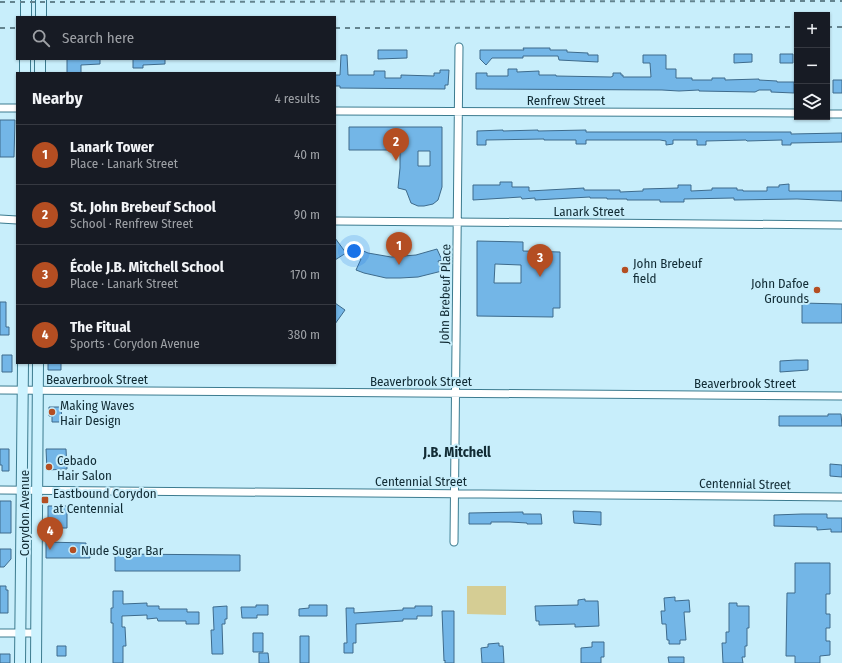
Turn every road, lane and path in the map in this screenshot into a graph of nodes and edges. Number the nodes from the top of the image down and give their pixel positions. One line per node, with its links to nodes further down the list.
1 (26, 0): 3 (main road)
2 (41, 0): 4 (main road)
3 (26, 16)
4 (41, 16)
5 (459, 47): 13 (street, John Brebeuf Place)
6 (25, 60): 8 (main road)
7 (40, 60): 9 (main road)
8 (25, 72)
9 (40, 72)
10 (0, 108): 11 (street)
11 (16, 108)
12 (336, 111): 13 (street, Renfrew Street)
13 (458, 111): 14 (street, Renfrew Street); 20 (street, John Brebeuf Place)
14 (794, 113)
15 (830, 114): 16 (street)
16 (842, 114)
17 (0, 220): 18 (street)
18 (16, 220)
19 (336, 221): 20 (street, Lanark Street)
20 (457, 222): 21 (street, Lanark Street); 27 (street, John Brebeuf Place)
21 (842, 225)
22 (23, 364): 25 (main road, Corydon Avenue)
23 (38, 364): 26 (main road, Corydon Avenue)
24 (0, 390): 25 (street, Beaverbrook Street)
25 (23, 390): 26 (street, Beaverbrook Street); 30 (main road, Corydon Avenue)
26 (38, 391): 27 (street, Beaverbrook Street); 31 (main road, Corydon Avenue)
27 (456, 393): 28 (street, Beaverbrook Street); 32 (street, John Brebeuf Place)
28 (842, 396)
29 (0, 490): 30 (street, Centennial Street)
30 (22, 490): 31 (street, Centennial Street); 36 (main road, Corydon Avenue)
31 (38, 490): 32 (street, Centennial Street); 37 (main road, Corydon Avenue)
32 (454, 493): 33 (street, Centennial Street); 34 (street, John Brebeuf Place)
33 (842, 497)
34 (454, 542)
35 (0, 633): 36 (street)
36 (20, 633): 37 (street); 38 (main road, Corydon Avenue)
37 (36, 633): 39 (main road, Corydon Avenue)
38 (20, 663)
39 (36, 663)

